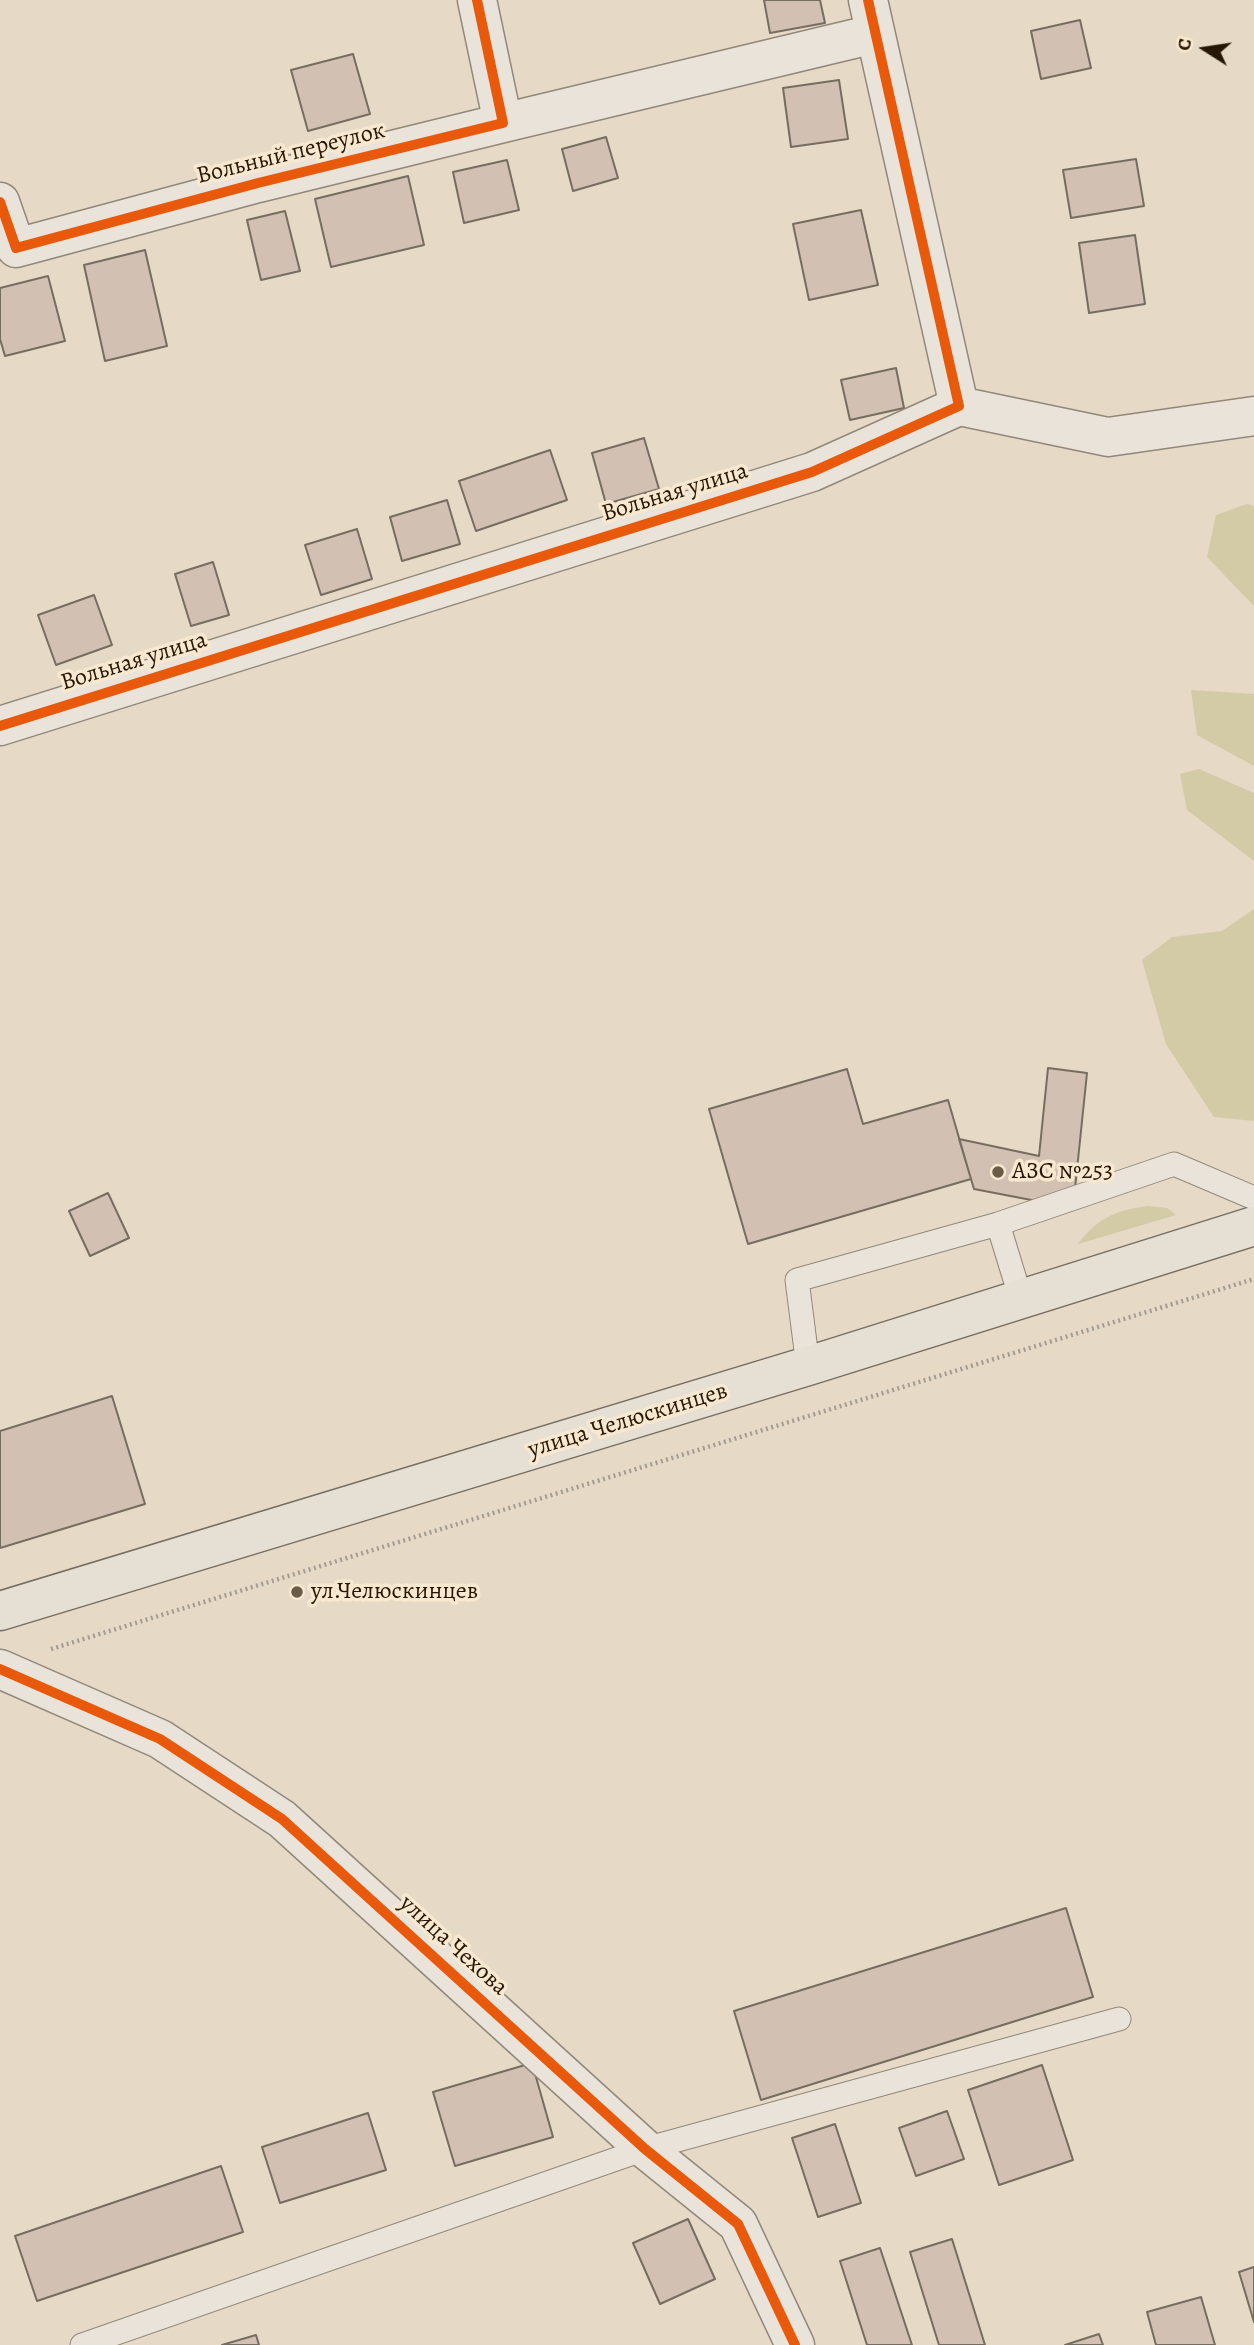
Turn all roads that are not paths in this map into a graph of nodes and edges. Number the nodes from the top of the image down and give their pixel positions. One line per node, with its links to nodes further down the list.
1 (477, 0): 3 (street)
2 (871, 17): 3 (street); 5 (street)
3 (503, 123): 4 (street, Вольный переулок)
4 (0, 202)
5 (959, 406): 6 (street); 7 (street, Вольная улица)
6 (1254, 415)
7 (0, 726)
8 (1254, 1198): 9 (lane)
9 (998, 1224): 11 (lane); 12 (lane)
10 (1254, 1226): 11 (main road, улица Челюскинцев)
11 (1021, 1299): 12 (main road, улица Челюскинцев)
12 (808, 1366): 13 (main road, улица Челюскинцев)
13 (0, 1611)
14 (0, 1669): 16 (street, улица Чехова)
15 (1119, 2019): 16 (lane)
16 (645, 2149): 17 (lane); 18 (street, улица Чехова)
17 (82, 2345)
18 (796, 2345)

